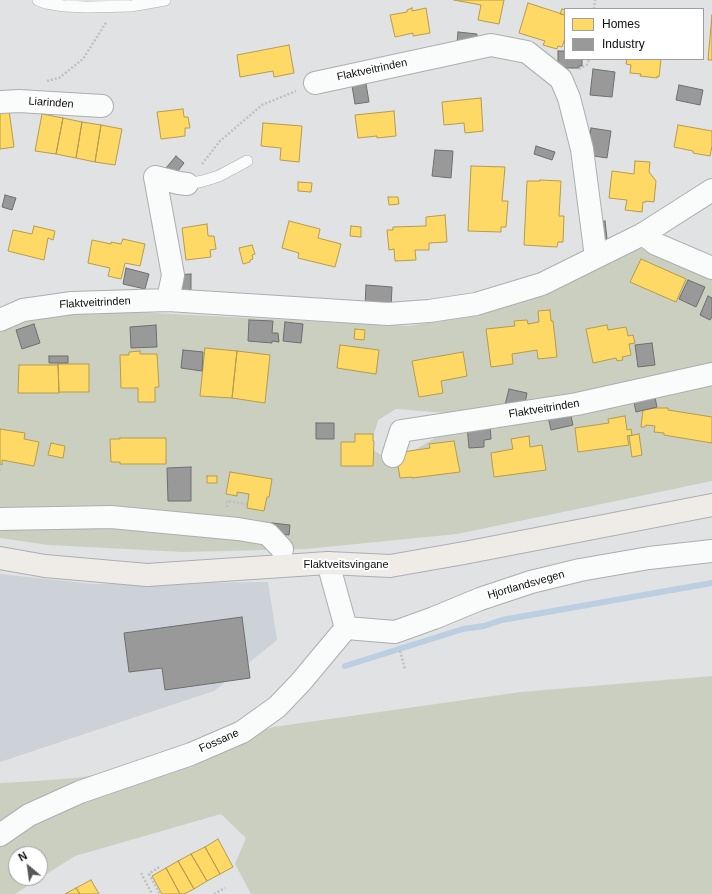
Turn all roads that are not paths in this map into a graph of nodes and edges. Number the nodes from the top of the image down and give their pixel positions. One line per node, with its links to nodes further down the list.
1 (38, 0): 2 (lane)
2 (165, 0)
3 (314, 83): 10 (street, Flaktveitrinden)
4 (0, 102): 5 (street, Liarinden)
5 (102, 106)
6 (247, 161): 7 (lane)
7 (187, 184): 12 (street)
8 (712, 190): 9 (street, Flaktveitrinden)
9 (644, 234): 10 (street, Flaktveitrinden); 11 (street)
10 (596, 257): 12 (street, Flaktveitrinden)
11 (712, 268)
12 (168, 300): 13 (street, Flaktveitrinden)
13 (0, 320)
14 (712, 374): 15 (street, Flaktveitrinden)
15 (393, 456)
16 (712, 505): 21 (main road, Flaktveitsvingane)
17 (0, 519): 18 (street)
18 (282, 549)
19 (712, 551): 22 (street, Hjortlandsvegen)
20 (0, 558): 21 (main road, Flaktveitsvingane)
21 (328, 563): 22 (street)
22 (346, 628): 23 (street, Fossane)
23 (0, 835)

